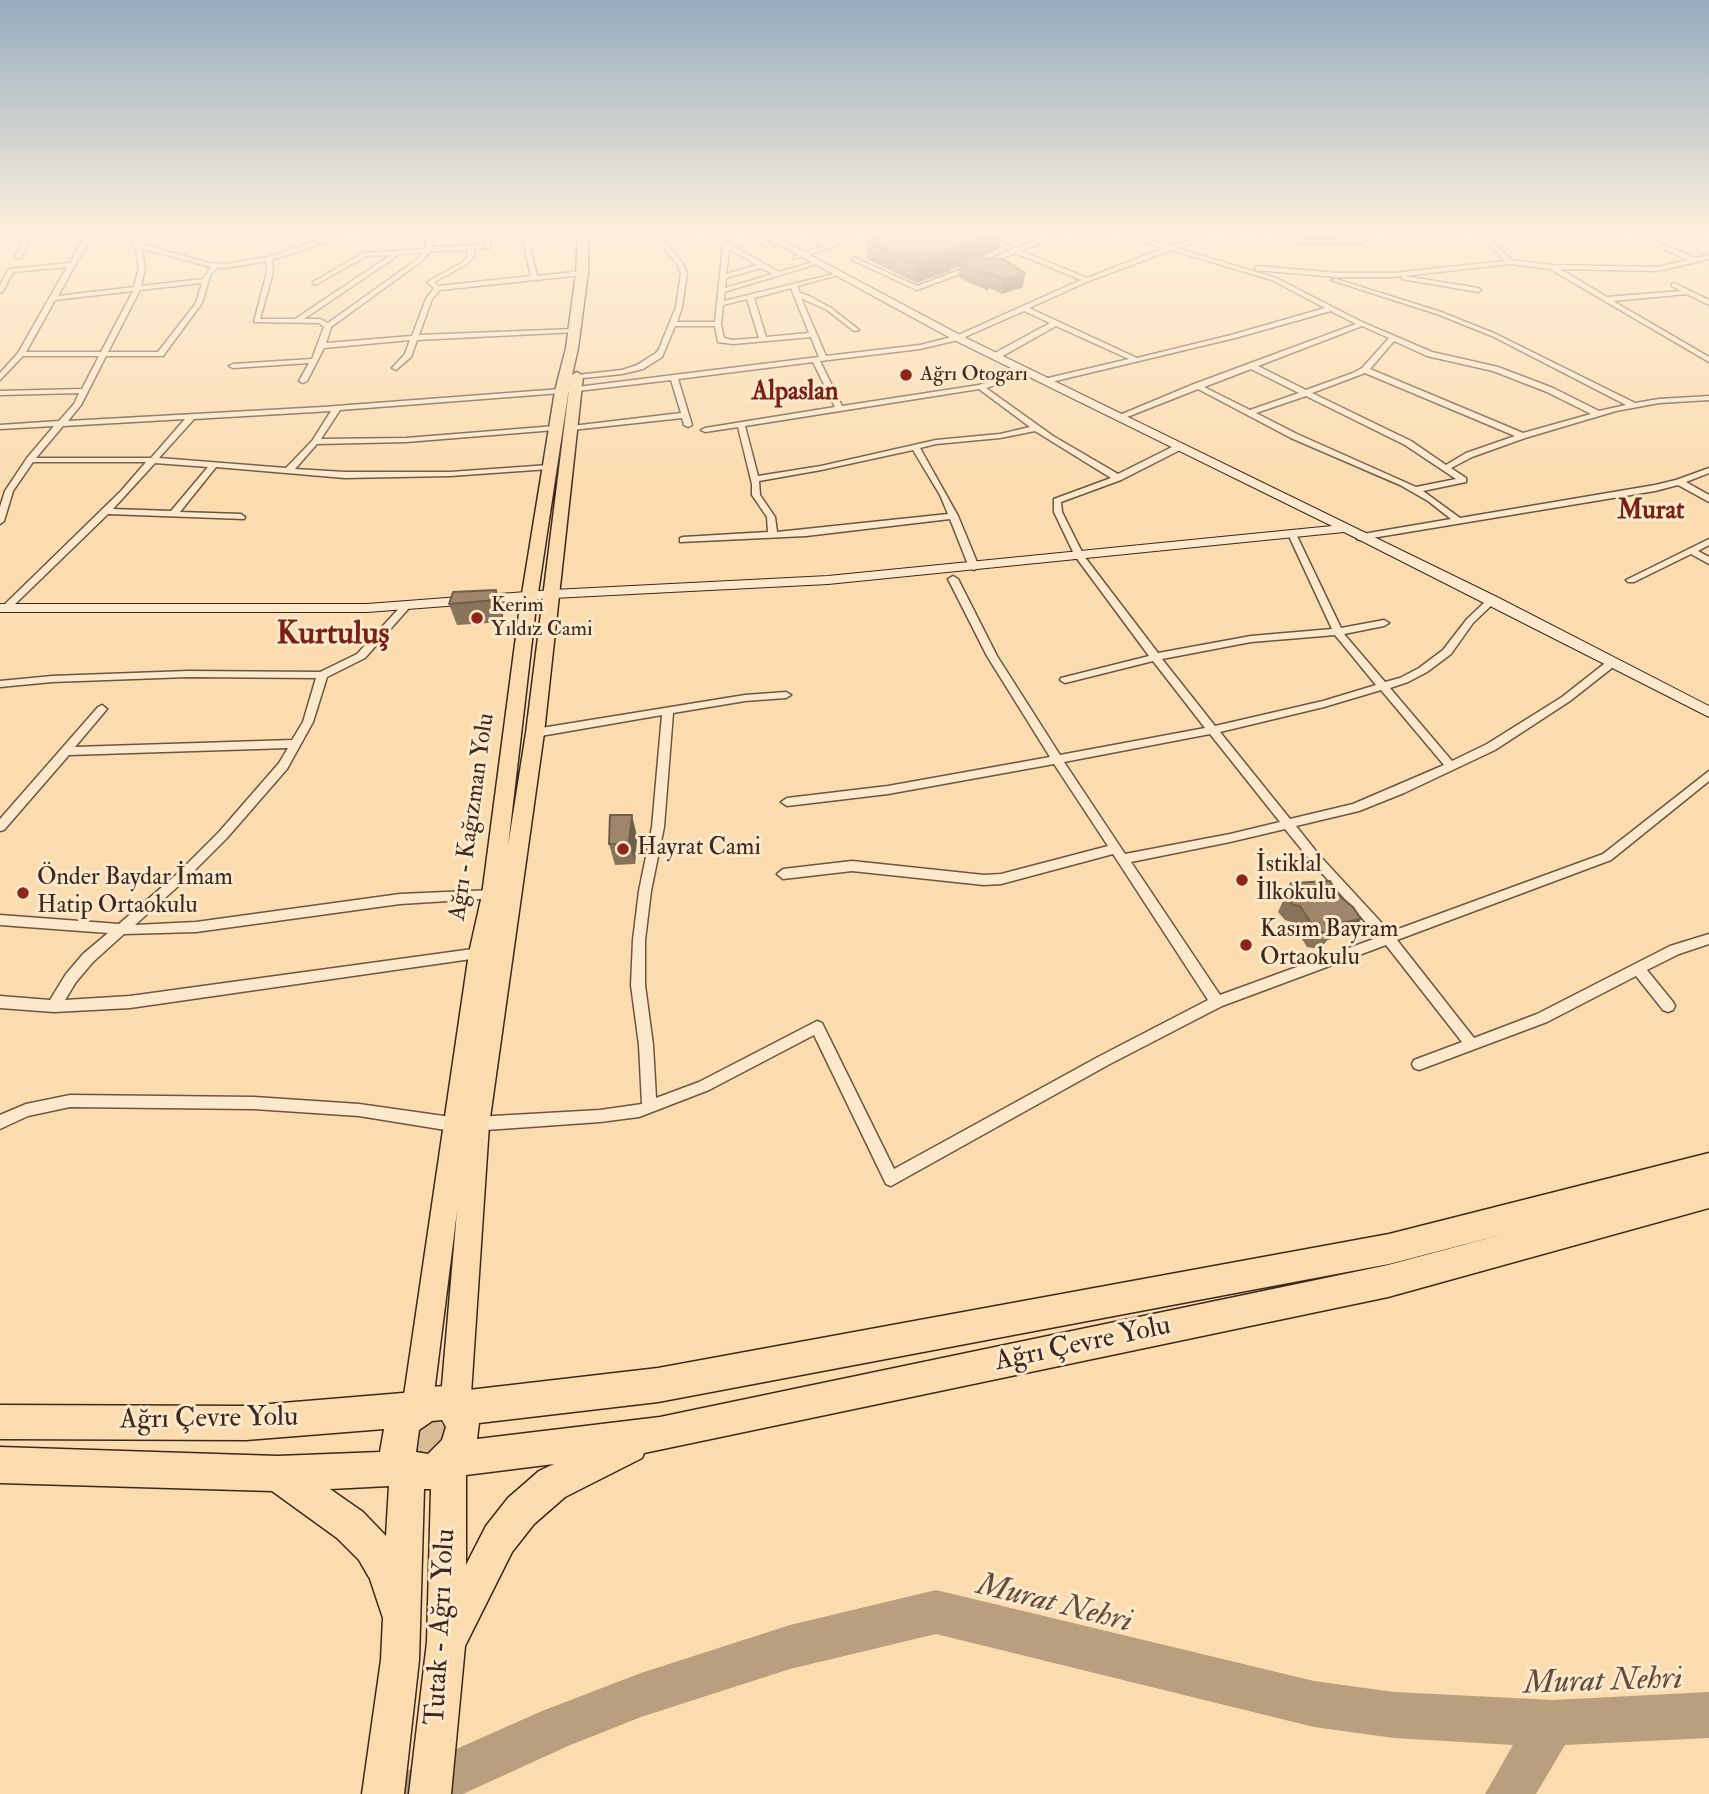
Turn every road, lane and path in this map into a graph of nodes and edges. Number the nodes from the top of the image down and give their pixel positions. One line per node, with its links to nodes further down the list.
1 (43, 317): 36 (street)
2 (123, 317): 37 (street)
3 (189, 317): 37 (street)
4 (257, 317): 22 (street)
5 (302, 317): 22 (street)
6 (341, 317): 27 (street)
7 (422, 317): 31 (street)
8 (576, 317): 29 (main road, Ağrı - Kağızman Yolu)
9 (584, 317): 52 (main road, Ağrı - Kağızman Yolu)
10 (675, 317): 24 (street)
11 (719, 317): 25 (street)
12 (756, 317): 34 (street)
13 (806, 317): 30 (street)
14 (839, 317): 28 (street)
15 (911, 317): 33 (street)
16 (1003, 317): 33 (street)
17 (1045, 317): 23 (street)
18 (1302, 317): 40 (street)
19 (1348, 317): 26 (street)
20 (1447, 317): 59 (street)
21 (1637, 317): 41 (street)
22 (297, 320): 27 (street)
23 (1058, 322): 38 (street); 40 (street)
24 (672, 324): 25 (street); 52 (street)
25 (718, 324): 34 (street)
26 (1362, 324): 32 (street); 44 (street)
27 (328, 326): 35 (street)
28 (856, 330)
29 (574, 331): 31 (street); 52 (main road, Ağrı - Kağızman Yolu)
30 (814, 335): 34 (street); 39 (street)
31 (413, 338): 35 (street); 45 (street)
32 (1393, 338): 46 (street); 63 (street)
33 (952, 339): 38 (street); 39 (street)
34 (763, 340)
35 (322, 346): 42 (street)
36 (21, 354): 37 (street); 48 (street)
37 (104, 354): 55 (street)
38 (996, 356): 47 (street)
39 (820, 359): 49 (street); 61 (street)
40 (1136, 360): 51 (street)
41 (1709, 360)
42 (314, 361): 43 (street); 50 (street)
43 (233, 366)
44 (1251, 366): 53 (street); 57 (street)
45 (396, 368)
46 (1365, 370): 57 (street); 74 (street)
47 (1025, 371): 51 (street); 54 (street)
48 (0, 377)
49 (674, 377): 52 (street); 64 (street)
50 (303, 381)
51 (1048, 382): 66 (street)
52 (571, 386): 60 (street); 71 (main road, Ağrı - Kağızman Yolu)
53 (1198, 386): 62 (street); 66 (street)
54 (980, 387): 61 (street); 72 (street)
55 (84, 391): 56 (street); 67 (street)
56 (0, 393)
57 (1305, 393): 62 (street); 82 (street)
58 (1709, 398): 59 (street)
59 (1633, 405): 63 (street)
60 (337, 408): 65 (street); 75 (street)
61 (840, 409): 69 (street)
62 (1250, 413): 88 (street)
63 (1598, 414): 74 (street)
64 (684, 415): 68 (street); 71 (street)
65 (191, 417): 67 (street); 79 (street)
66 (1119, 417): 77 (street)
67 (61, 424): 70 (street); 78 (street)
68 (688, 425)
69 (741, 425): 73 (street); 86 (street)
70 (0, 427)
71 (564, 428): 75 (street); 81 (main road, Ağrı - Kağızman Yolu); 108 (main road, Ağrı - Kağızman Yolu)
72 (1038, 428): 76 (street); 85 (street)
73 (705, 430)
74 (1522, 436): 82 (street)
75 (315, 442): 83 (street)
76 (915, 446): 86 (street); 92 (street)
77 (1179, 447): 85 (street); 96 (street)
78 (30, 460): 79 (street); 94 (street)
79 (153, 460): 80 (street); 90 (street)
80 (214, 464): 83 (street); 91 (street)
81 (549, 467): 83 (street); 110 (main road, Ağrı - Kağızman Yolu)
82 (1448, 467): 88 (street)
83 (289, 470)
84 (1709, 470): 87 (street)
85 (1118, 478): 103 (street)
86 (754, 479): 97 (street)
87 (1679, 482): 89 (street); 95 (street)
88 (1415, 490): 95 (street)
89 (1709, 499)
90 (107, 511): 91 (street); 112 (street)
91 (173, 515): 93 (street)
92 (954, 516): 97 (street); 105 (street)
93 (241, 517)
94 (0, 521)
95 (1458, 521): 98 (street)
96 (1342, 529): 98 (street); 99 (street)
97 (773, 535): 100 (street)
98 (1360, 537): 99 (street); 109 (street)
99 (1294, 539): 103 (street); 114 (street)
100 (683, 540)
101 (1709, 542): 102 (street)
102 (1693, 552): 104 (street); 107 (street)
103 (1083, 561): 105 (street); 106 (street); 115 (street)
104 (1709, 561)
105 (974, 567): 108 (street)
106 (953, 579): 108 (street); 129 (street)
107 (1631, 580)
108 (553, 600): 110 (street); 126 (main road, Ağrı - Kağızman Yolu)
109 (1492, 600): 116 (street); 120 (street)
110 (529, 601): 111 (street); 137 (main road, Ağrı - Kağızman Yolu)
111 (406, 606): 112 (street); 117 (street)
112 (3, 608)
113 (1384, 623): 114 (street)
114 (1338, 632): 115 (street); 120 (street)
115 (1156, 657): 118 (street); 125 (street)
116 (1613, 662): 124 (street); 130 (street)
117 (322, 675): 119 (street); 127 (street)
118 (1065, 680)
119 (0, 684)
120 (1381, 686): 125 (street); 130 (street)
121 (786, 695): 123 (street)
122 (102, 709): 128 (street)
123 (668, 712): 126 (street); 150 (street)
124 (1709, 712)
125 (1212, 731): 129 (street); 133 (street)
126 (535, 733): 152 (main road, Ağrı - Kağızman Yolu)
127 (297, 744): 128 (street); 139 (street)
128 (66, 751): 134 (street)
129 (1057, 760): 132 (street); 135 (street)
130 (1450, 765): 133 (street)
131 (1709, 775): 140 (street)
132 (787, 802)
133 (1287, 825): 135 (street); 140 (street)
134 (0, 827)
135 (1118, 854): 136 (street); 145 (street)
136 (783, 874)
137 (492, 895): 139 (street); 142 (main road, Ağrı - Kağızman Yolu)
138 (0, 920): 139 (street)
139 (119, 929): 146 (street)
140 (1388, 938): 145 (street); 148 (street)
141 (1709, 939): 143 (street)
142 (480, 953): 146 (street); 152 (main road, Ağrı - Kağızman Yolu)
143 (1638, 969): 147 (street); 148 (street)
144 (0, 1002): 146 (street)
145 (1217, 1002): 150 (street)
146 (54, 1006)
147 (1668, 1006)
148 (1471, 1044): 149 (street)
149 (1419, 1064)
150 (649, 1108): 152 (street)
151 (0, 1122): 152 (street)
152 (467, 1125): 155 (main road, Ağrı - Kağızman Yolu); 156 (main road, Ağrı - Kağızman Yolu)
153 (1709, 1167): 156 (highway, Ağrı Çevre Yolu)
154 (1709, 1194): 158 (highway, Ağrı Çevre Yolu)
155 (417, 1409): 156 (highway, Ağrı Çevre Yolu); 157 (highway, Ağrı Çevre Yolu); 161 (highway)
156 (455, 1409): 159 (highway)
157 (0, 1422)
158 (660, 1434): 159 (highway, Ağrı Çevre Yolu); 163 (highway)
159 (449, 1460): 161 (highway, Ağrı Çevre Yolu); 163 (highway, Tutak - Ağrı Yolu)
160 (0, 1465): 162 (highway, Ağrı Çevre Yolu)
161 (407, 1468): 162 (highway, Ağrı Çevre Yolu); 164 (highway, Tutak - Ağrı Yolu)
162 (278, 1474): 164 (highway)
163 (446, 1642): 166 (highway, Tutak - Ağrı Yolu)
164 (400, 1660): 165 (highway, Tutak - Ağrı Yolu)
165 (383, 1794)
166 (430, 1794)

